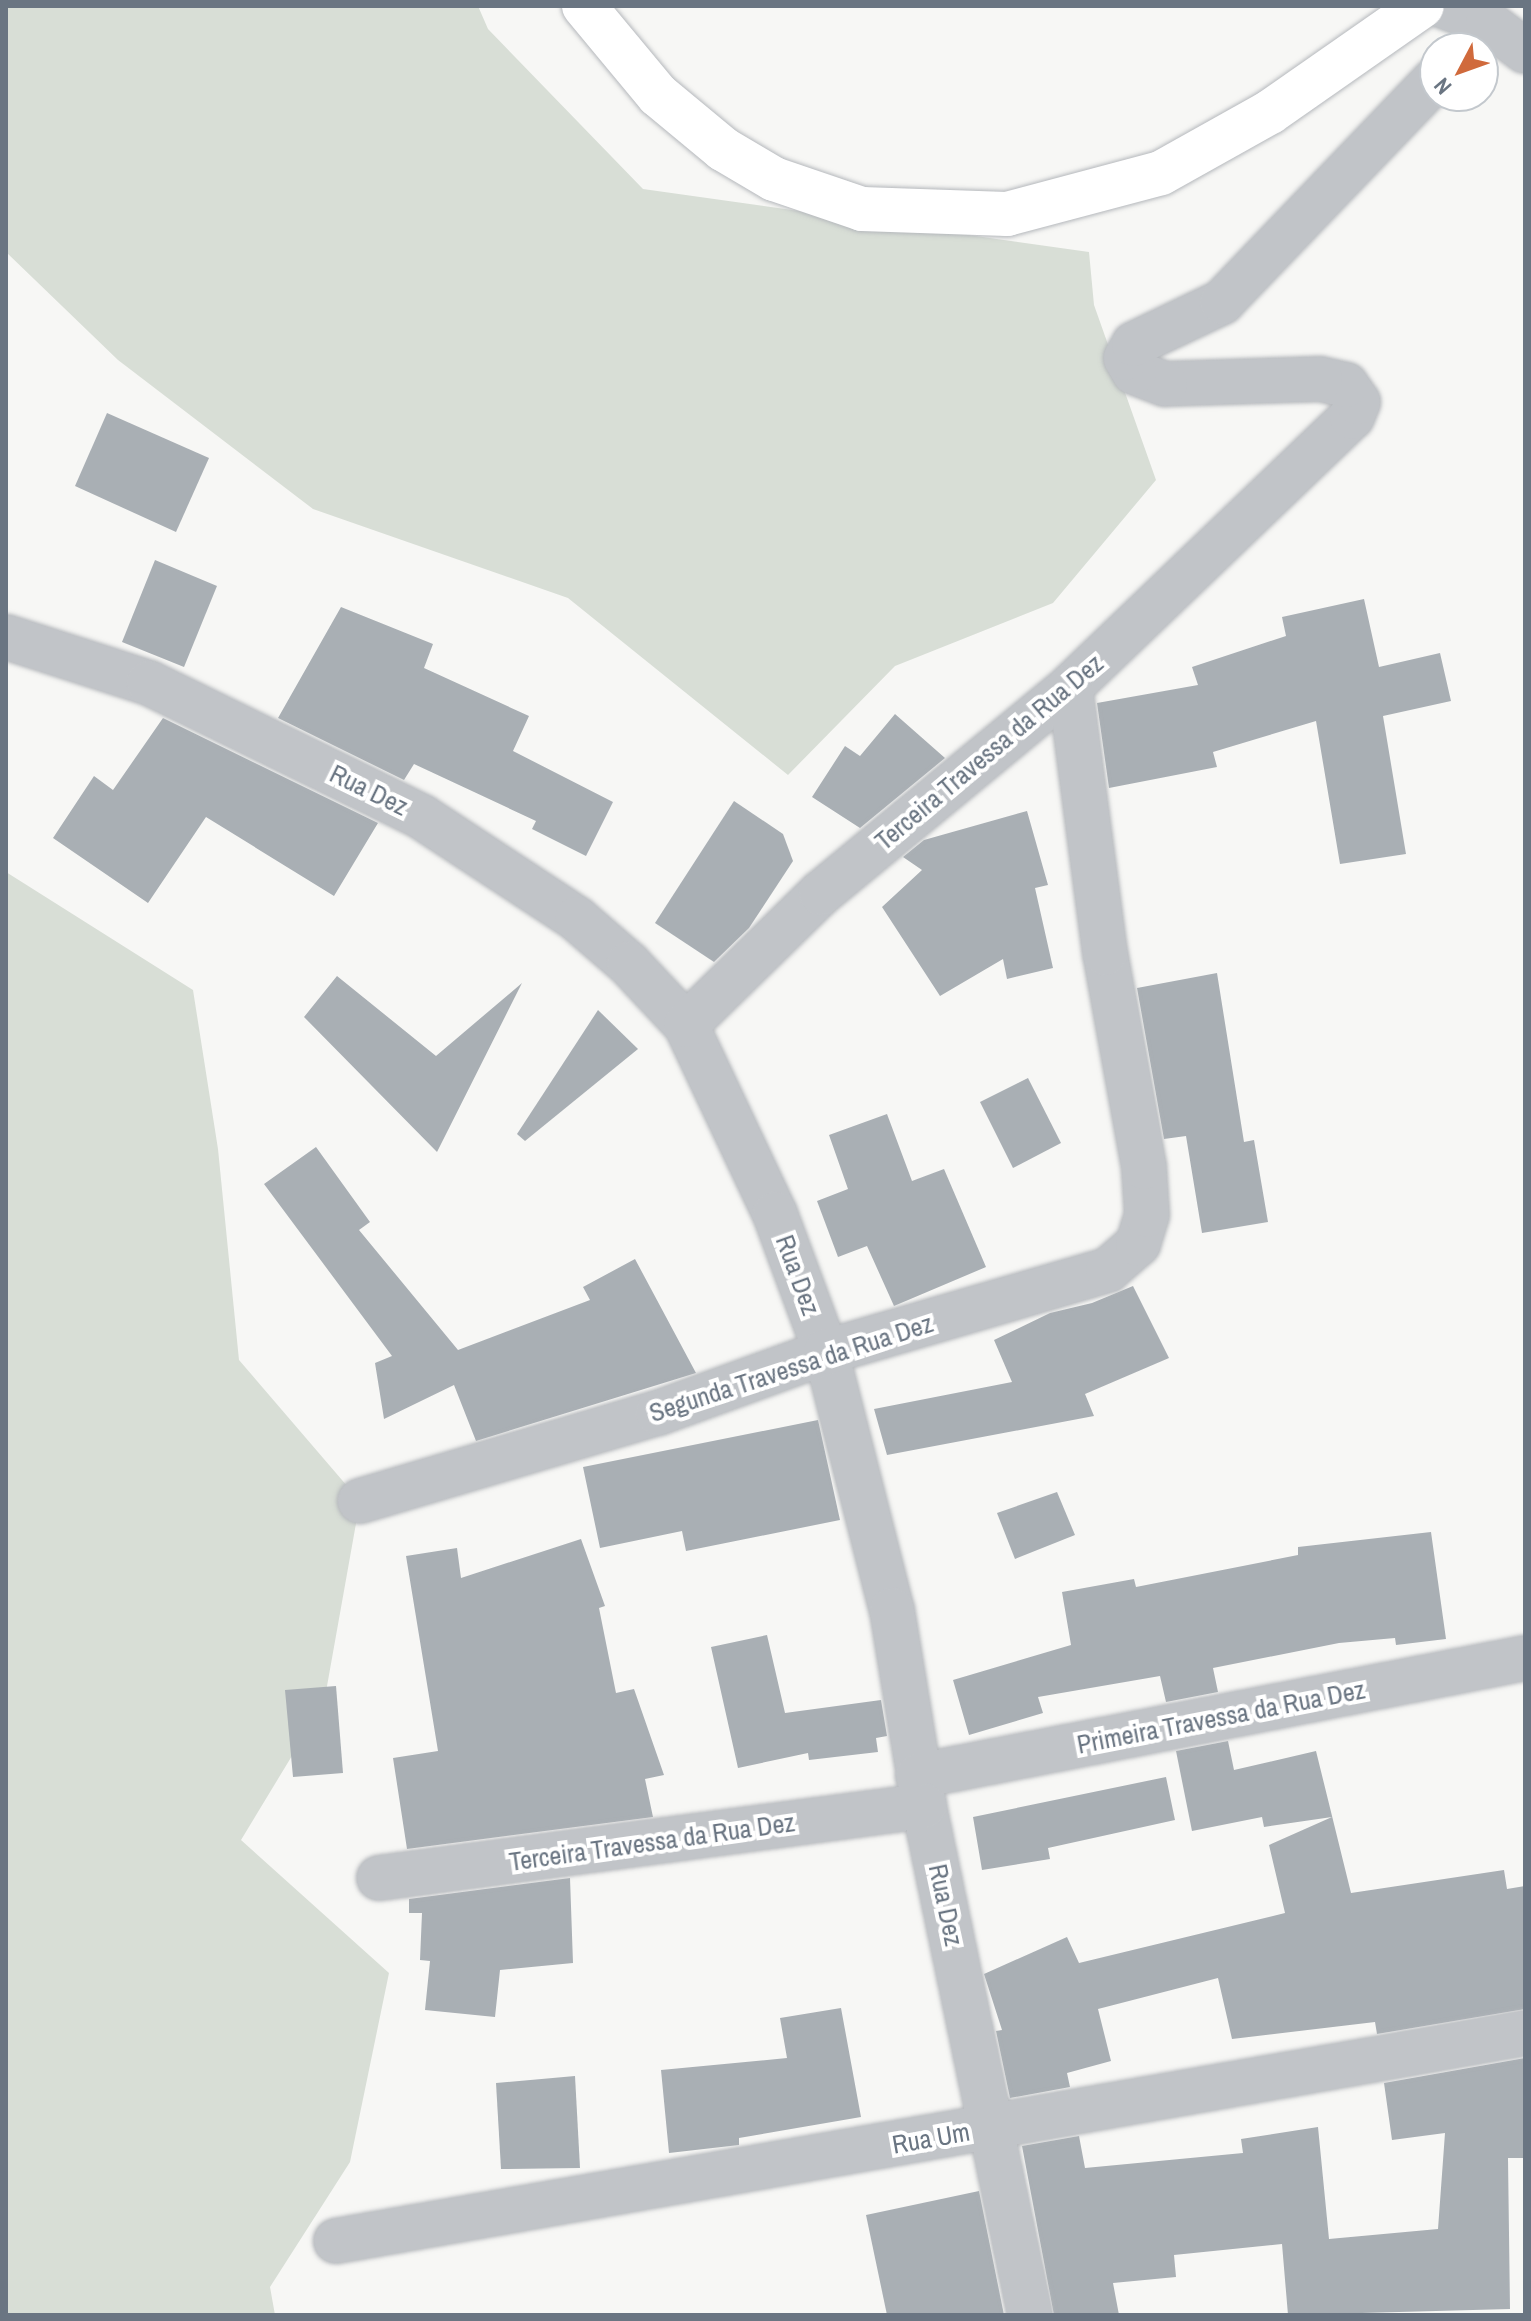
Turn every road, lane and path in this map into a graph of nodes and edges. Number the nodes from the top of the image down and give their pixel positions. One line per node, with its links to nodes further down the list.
1 (584, 6): 2 (main road)
2 (1422, 6)
3 (1443, 6): 4 (street)
4 (1473, 32)
5 (1499, 42): 6 (street)
6 (1525, 51)
7 (1419, 97): 9 (street, Terceira Travessa da Rua Dez)
8 (6, 637): 10 (street, Rua Dez)
9 (1070, 687): 10 (street, Terceira Travessa da Rua Dez); 11 (street, Segunda Travessa da Rua Dez)
10 (686, 1025): 11 (street, Rua Dez)
11 (826, 1352): 12 (street, Segunda Travessa da Rua Dez); 14 (street, Rua Dez)
12 (360, 1501)
13 (1525, 1658): 14 (street, Primeira Travessa da Rua Dez)
14 (921, 1791): 15 (street, Terceira Travessa da Rua Dez); 17 (street, Rua Dez)
15 (379, 1878)
16 (1525, 2033): 17 (street, Rua Um)
17 (995, 2127): 18 (street, Rua Um); 19 (street, Rua Dez)
18 (336, 2241)
19 (1030, 2315)

